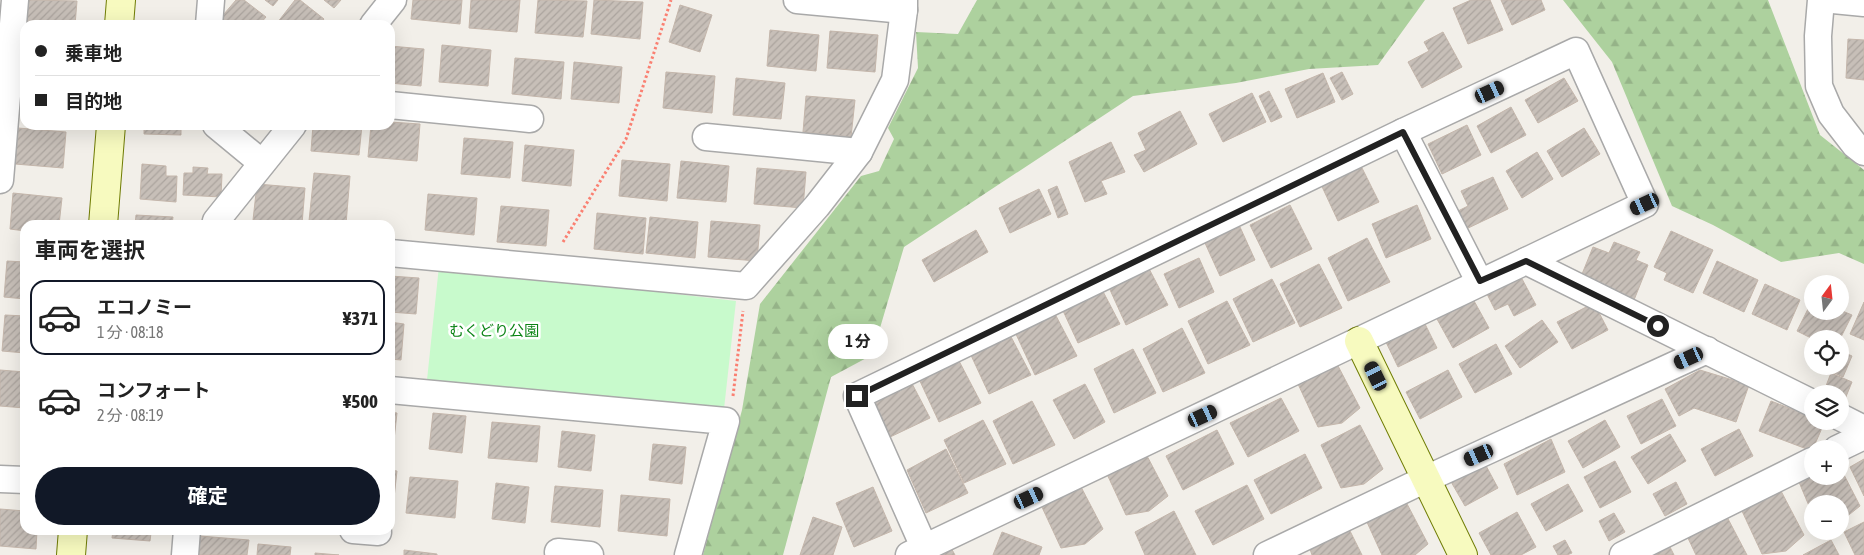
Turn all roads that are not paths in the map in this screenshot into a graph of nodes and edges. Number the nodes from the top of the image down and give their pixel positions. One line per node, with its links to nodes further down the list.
1 (15, 0): 13 (street)
2 (121, 0): 10 (street)
3 (211, 0): 11 (street)
4 (393, 0): 12 (street)
5 (797, 0): 9 (street)
6 (1821, 0): 22 (street)
7 (1833, 0): 8 (street)
8 (1864, 3)
9 (904, 5): 21 (street)
10 (119, 20)
11 (209, 20)
12 (378, 20)
13 (5, 52): 24 (street)
14 (395, 106): 15 (street)
15 (530, 119)
16 (111, 130): 25 (street)
17 (222, 130): 23 (street)
18 (289, 130): 23 (street)
19 (1403, 132): 28 (street); 29 (street); 44 (street)
20 (706, 137): 21 (street)
21 (859, 152): 27 (street)
22 (1864, 152)
23 (262, 163): 26 (street)
24 (0, 180)
25 (103, 220)
26 (217, 220)
27 (395, 253)
28 (1526, 261): 29 (street); 31 (street)
29 (1480, 281): 30 (street)
30 (1359, 341): 40 (street); 44 (street)
31 (1707, 350): 33 (street); 40 (street)
32 (395, 390): 49 (street)
33 (1804, 399)
34 (1849, 422): 35 (street)
35 (1864, 429)
36 (1864, 436): 37 (street)
37 (1849, 443)
38 (1804, 465): 52 (street)
39 (0, 478): 41 (street)
40 (1426, 479): 50 (street); 51 (street)
41 (20, 480)
42 (73, 535): 46 (street)
43 (187, 535): 47 (street)
44 (916, 551)
45 (558, 552): 48 (street)
46 (71, 555)
47 (185, 555)
48 (590, 555)
49 (688, 555)
50 (1267, 555)
51 (1462, 555)
52 (1624, 555)

